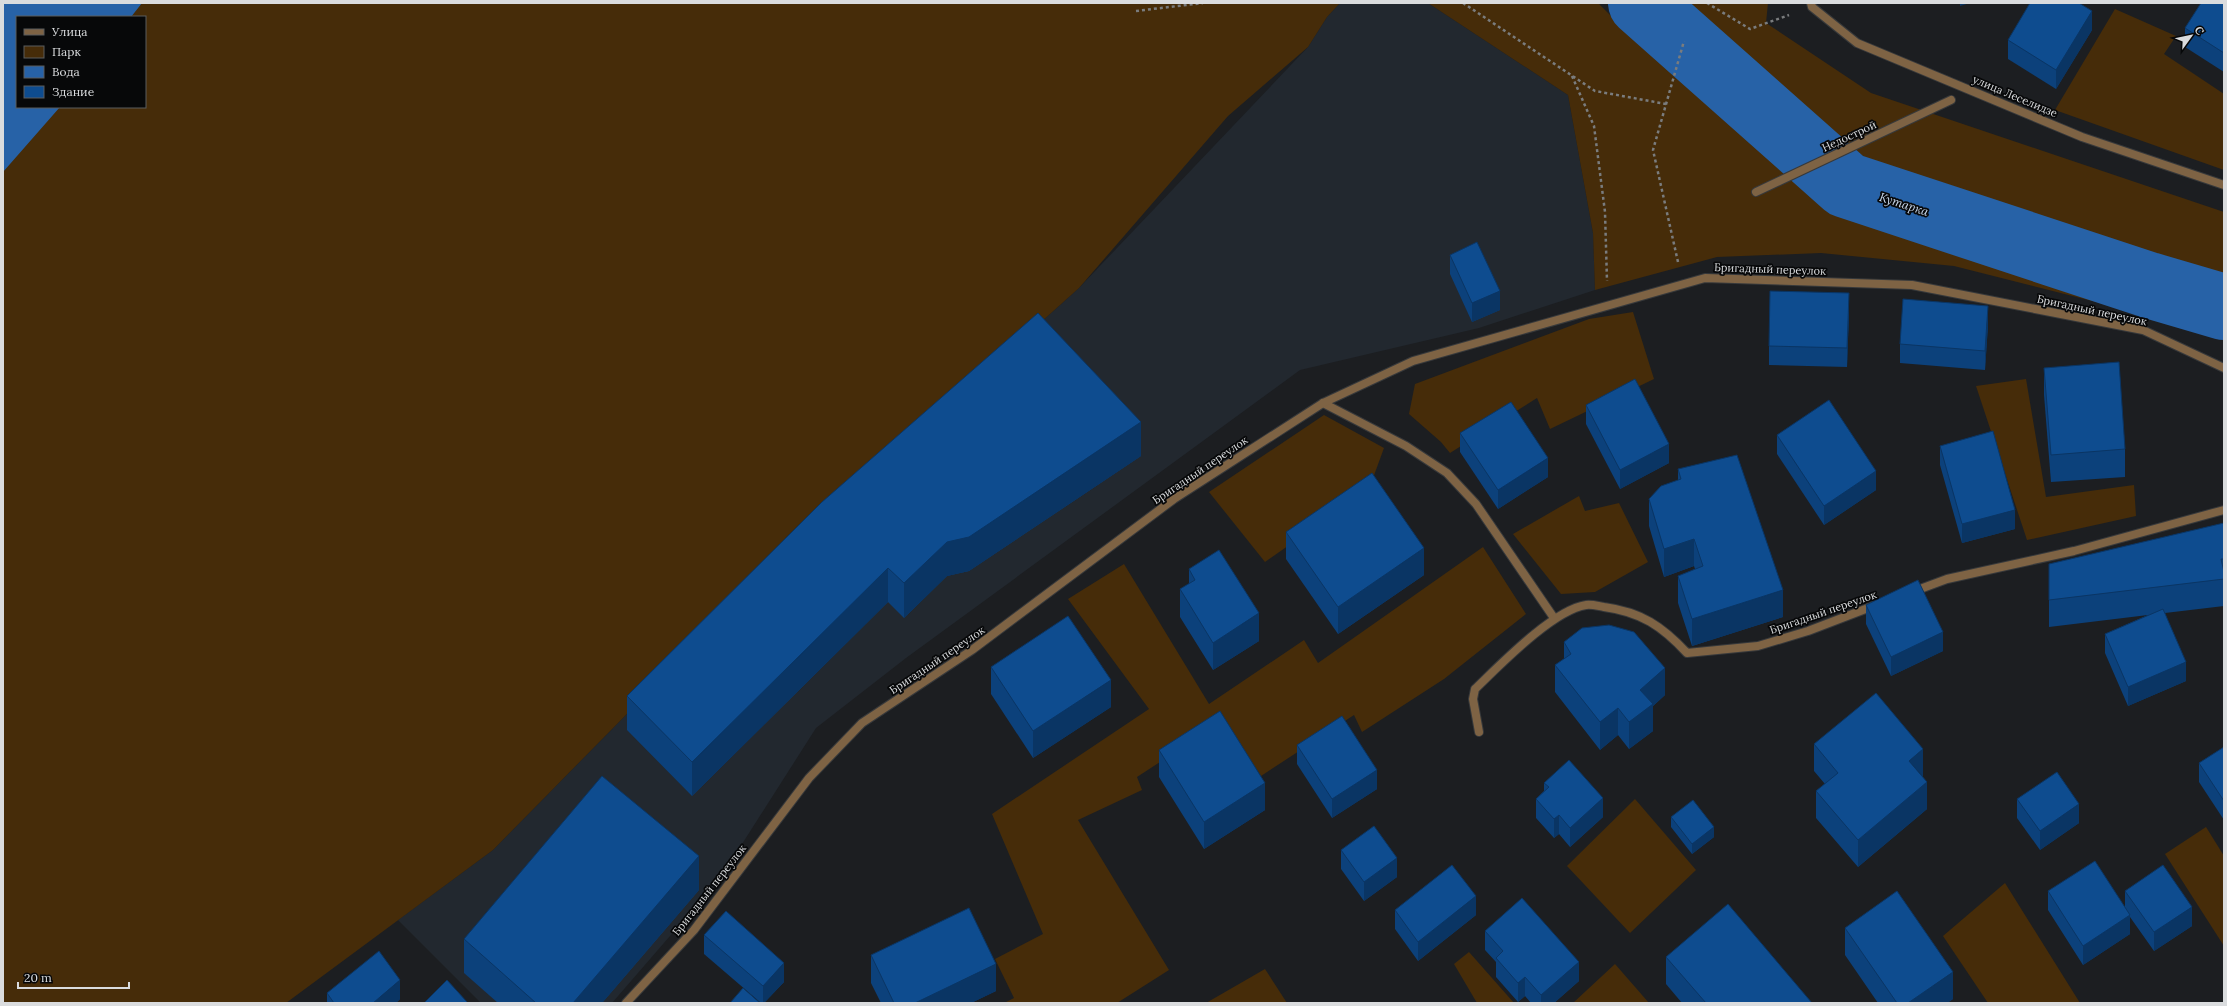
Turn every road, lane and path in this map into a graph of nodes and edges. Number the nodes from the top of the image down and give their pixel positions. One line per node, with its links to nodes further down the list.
1 (1203, 3): 5 (path)
2 (1463, 3): 7 (path)
3 (1707, 3): 4 (path)
4 (1811, 5): 10 (street, улица Леселидзе)
5 (1136, 11)
6 (1684, 41): 9 (path)
7 (1572, 76): 9 (path); 13 (path)
8 (1951, 100): 11 (street, Недострой)
9 (1666, 104): 12 (path)
10 (2224, 186)
11 (1756, 192)
12 (1683, 284): 13 (street, Бригадный переулок); 14 (street, Бригадный переулок)
13 (1608, 306): 15 (street, Бригадный переулок)
14 (2224, 368)
15 (1323, 403): 19 (street); 21 (street, Бригадный переулок)
16 (2224, 510): 17 (street)
17 (1903, 595)
18 (1881, 604): 19 (street, Бригадный переулок)
19 (1554, 618): 20 (street, Бригадный переулок)
20 (1479, 732)
21 (626, 1003)

